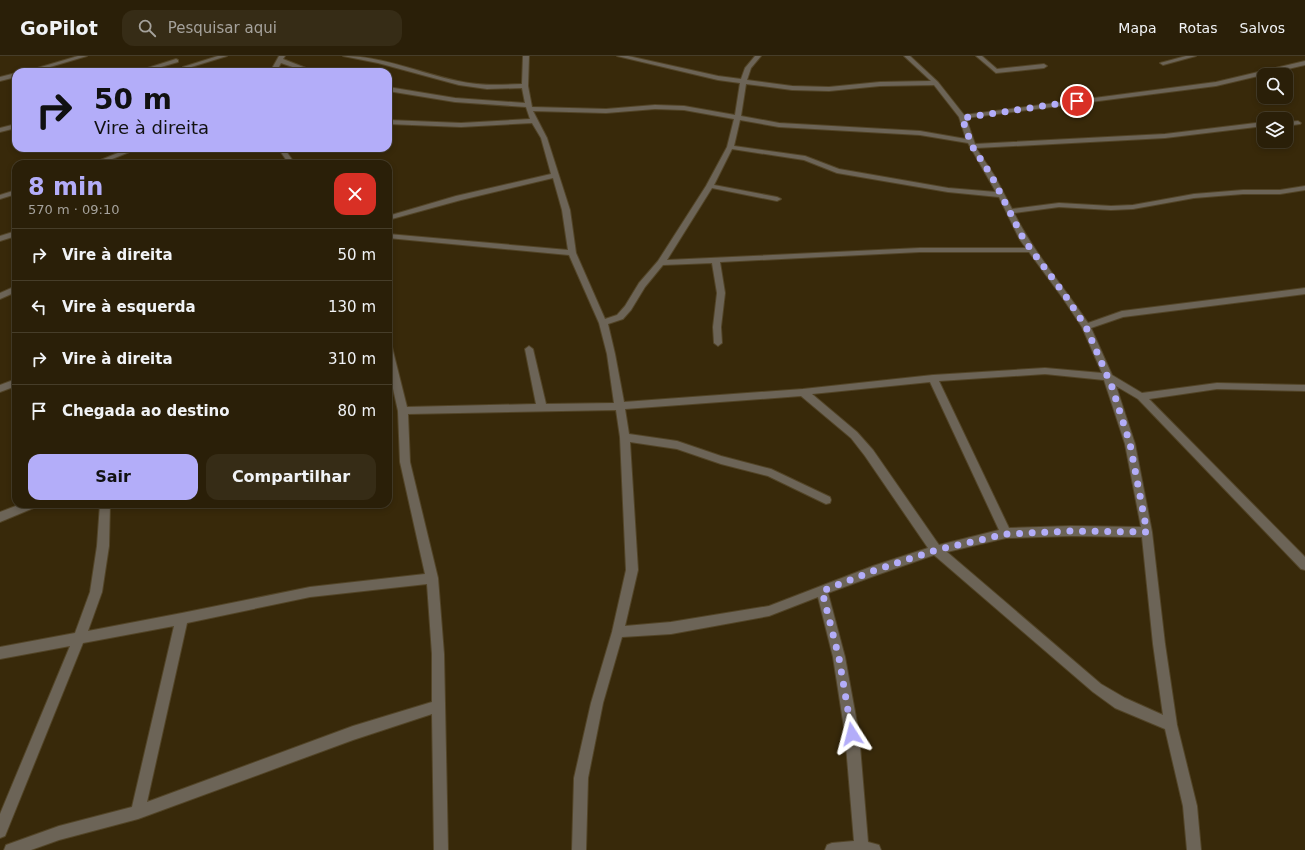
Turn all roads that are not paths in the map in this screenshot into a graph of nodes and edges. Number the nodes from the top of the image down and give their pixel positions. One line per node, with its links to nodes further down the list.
1 (84, 56): 16 (street)
2 (167, 56): 12 (street)
3 (224, 56): 19 (street)
4 (346, 56): 26 (street)
5 (526, 56): 26 (street)
6 (620, 56): 24 (street)
7 (758, 56): 24 (street)
8 (907, 56): 25 (street)
9 (979, 56): 15 (street)
10 (1193, 56): 13 (street)
11 (280, 58): 20 (street); 21 (street)
12 (176, 61): 17 (street); 18 (street)
13 (1164, 63)
14 (1305, 63): 29 (street)
15 (1044, 66)
16 (41, 68)
17 (152, 68)
18 (186, 68)
19 (197, 68)
20 (275, 68)
21 (304, 68)
22 (12, 76): 23 (street)
23 (0, 79)
24 (743, 82): 25 (street); 30 (street)
25 (936, 83): 29 (street)
26 (525, 86): 28 (street)
27 (392, 90): 28 (street)
28 (529, 107): 30 (street); 31 (street)
29 (962, 118): 38 (street)
30 (738, 119): 38 (street); 39 (street)
31 (534, 121): 32 (street); 42 (street)
32 (392, 122)
33 (1293, 123): 34 (street)
34 (1298, 123)
35 (1257, 125): 38 (street)
36 (12, 127): 37 (street)
37 (0, 130)
38 (972, 144): 46 (street)
39 (730, 147): 43 (street); 46 (street)
40 (126, 152): 41 (street)
41 (104, 160)
42 (555, 175): 50 (street); 55 (street)
43 (710, 186): 48 (street); 57 (street)
44 (1305, 188): 49 (street)
45 (12, 193): 47 (street)
46 (1001, 195): 49 (street)
47 (0, 197)
48 (777, 199)
49 (1009, 212): 54 (street)
50 (392, 217)
51 (12, 234): 53 (street)
52 (392, 236): 55 (street)
53 (0, 239)
54 (1030, 250): 56 (street); 62 (street)
55 (572, 253): 61 (street)
56 (716, 262): 57 (street); 63 (street)
57 (661, 263): 61 (street)
58 (12, 291): 60 (street)
59 (1305, 291): 62 (street)
60 (0, 296)
61 (603, 323): 73 (street)
62 (1086, 327): 66 (street)
63 (718, 343)
64 (528, 349): 74 (street)
65 (392, 372): 75 (street)
66 (1108, 377): 67 (street); 72 (street); 81 (street)
67 (933, 378): 71 (street); 82 (street)
68 (12, 384): 70 (street)
69 (1305, 388): 72 (street)
70 (0, 389)
71 (803, 392): 73 (street); 83 (street)
72 (1142, 397): 84 (street)
73 (620, 406): 74 (street); 76 (street)
74 (542, 408): 75 (street)
75 (402, 411): 86 (street)
76 (625, 437): 77 (street); 89 (street)
77 (826, 500)
78 (22, 508): 80 (street)
79 (105, 508): 90 (street)
80 (0, 517)
81 (1147, 532): 82 (street); 93 (street)
82 (1006, 534): 83 (street)
83 (936, 550): 87 (street); 93 (street)
84 (1301, 555): 85 (street)
85 (1305, 565)
86 (432, 578): 88 (street); 92 (street)
87 (822, 591): 89 (street); 96 (street)
88 (182, 619): 90 (street); 94 (street)
89 (618, 632): 99 (street)
90 (79, 638): 91 (street); 95 (street)
91 (0, 653)
92 (439, 706): 94 (street); 98 (street)
93 (1171, 725): 101 (street)
94 (138, 812): 97 (street)
95 (0, 831)
96 (866, 849): 100 (street)
97 (12, 850)
98 (441, 850)
99 (579, 850)
100 (832, 850)
101 (1194, 850)

